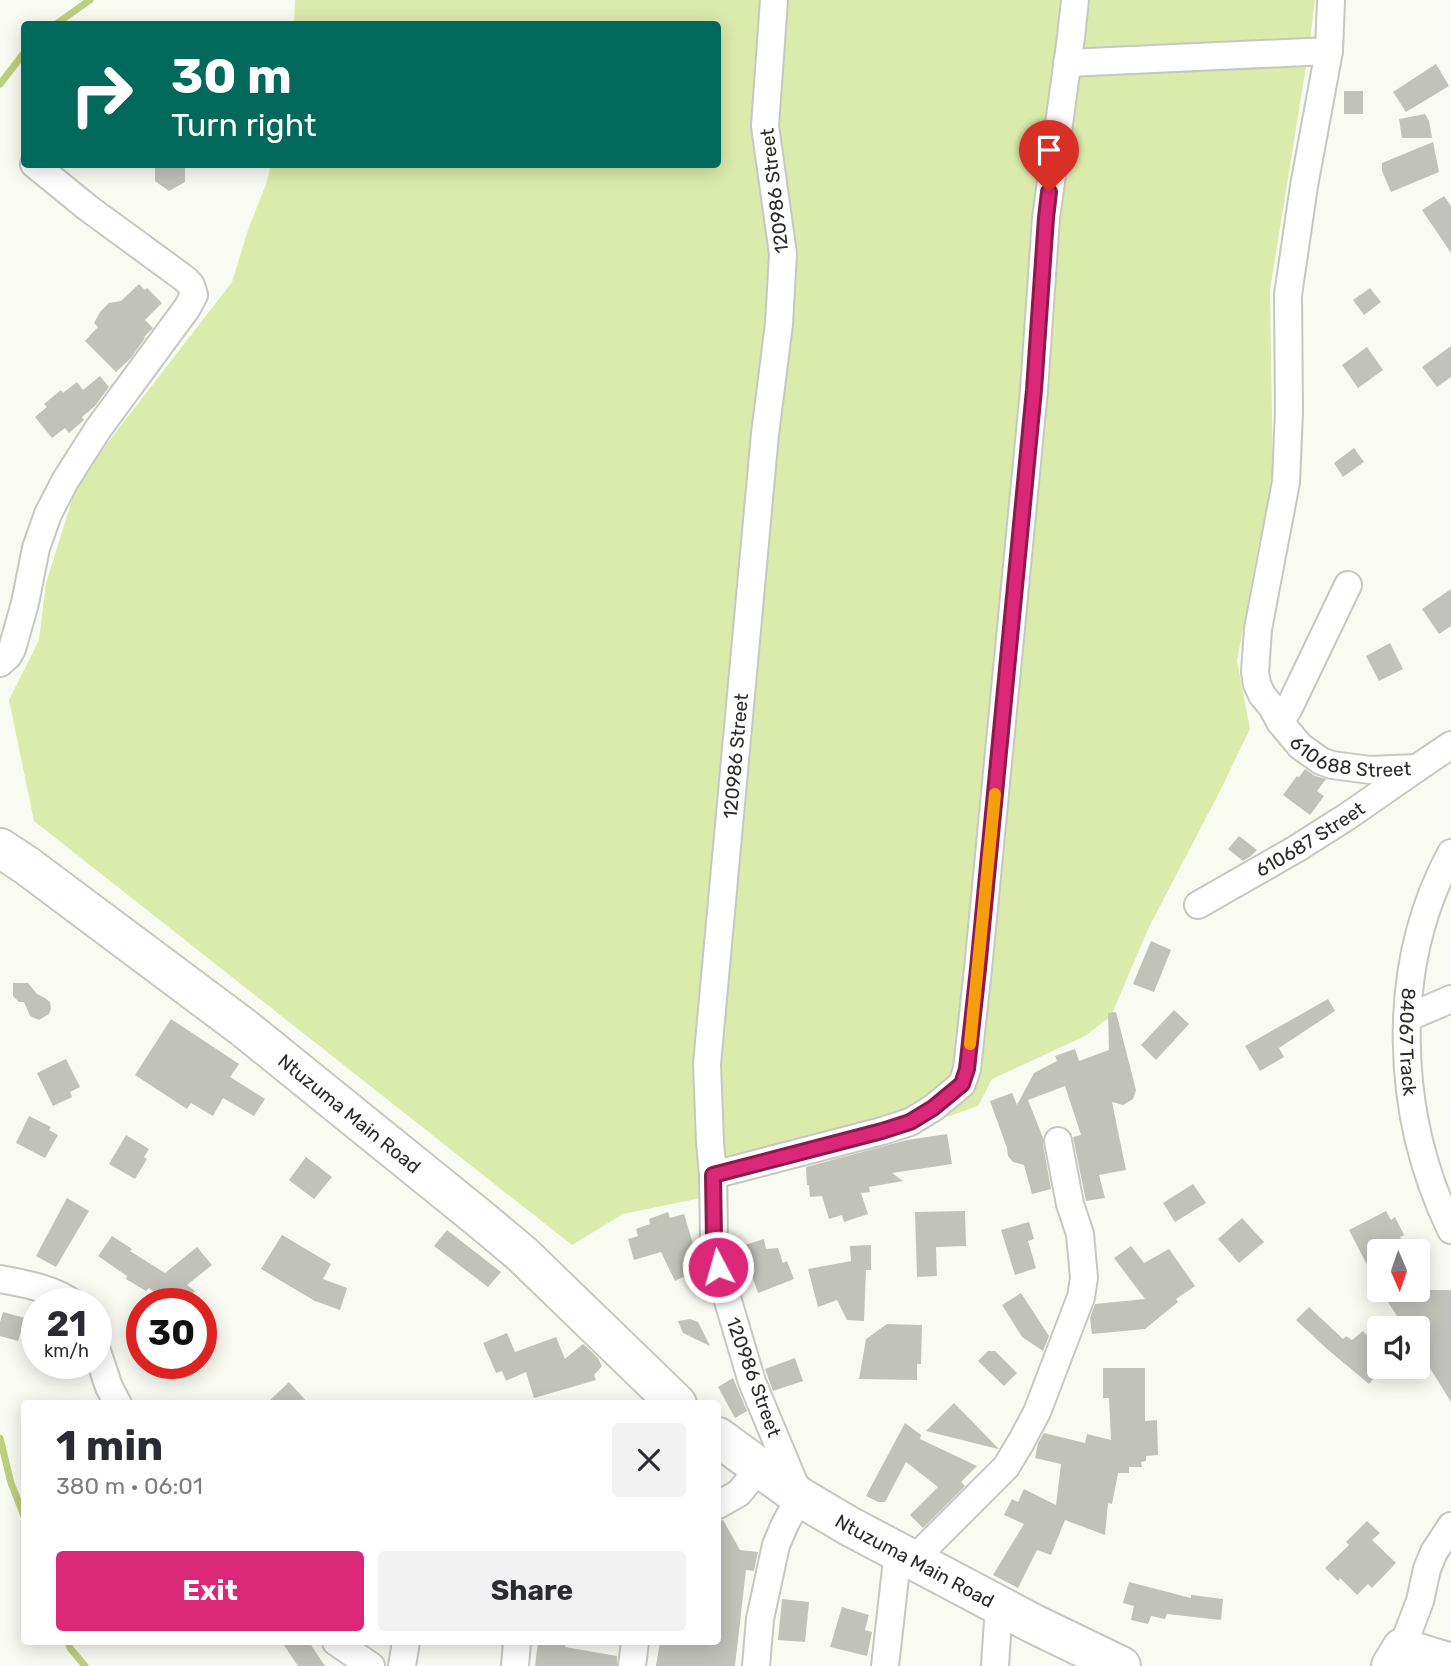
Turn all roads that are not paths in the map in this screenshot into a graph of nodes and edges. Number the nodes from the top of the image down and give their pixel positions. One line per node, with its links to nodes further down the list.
1 (774, 0): 18 (street, 120986 Street)
2 (1075, 0): 5 (street)
3 (1331, 0): 4 (street)
4 (1329, 51): 5 (street); 9 (street)
5 (1068, 63): 18 (street)
6 (39, 168): 8 (street)
7 (1348, 585): 9 (street, 610688 Street)
8 (0, 663)
9 (1280, 722): 11 (street, 610688 Street)
10 (1451, 745): 11 (street, 610688 Street)
11 (1417, 768): 14 (street, 610687 Street)
12 (0, 848): 24 (main road, Ntuzuma Main Road)
13 (1451, 853): 16 (street, 84067 Track)
14 (1198, 905)
15 (1451, 999): 16 (street)
16 (1407, 1018): 19 (street, 84067 Track)
17 (1058, 1141): 30 (street)
18 (713, 1175): 27 (street, 120986 Street)
19 (1451, 1230)
20 (0, 1279): 21 (street)
21 (42, 1288)
22 (106, 1379): 23 (street)
23 (116, 1400)
24 (673, 1400)
25 (721, 1439): 26 (main road, Ntuzuma Main Road)
26 (759, 1468): 27 (main road, Ntuzuma Main Road); 28 (street)
27 (800, 1497): 30 (main road, Ntuzuma Main Road); 42 (street)
28 (721, 1504)
29 (1451, 1526): 36 (street)
30 (905, 1555): 31 (main road, Ntuzuma Main Road); 43 (street)
31 (999, 1605): 44 (street); 45 (main road, Ntuzuma Main Road)
32 (340, 1645): 38 (street)
33 (406, 1645): 39 (street)
34 (517, 1645): 40 (street)
35 (635, 1645): 41 (street)
36 (1397, 1657): 37 (main road)
37 (1451, 1663)
38 (370, 1666)
39 (402, 1666)
40 (515, 1666)
41 (632, 1666)
42 (756, 1666)
43 (885, 1666)
44 (995, 1666)
45 (1121, 1666)

